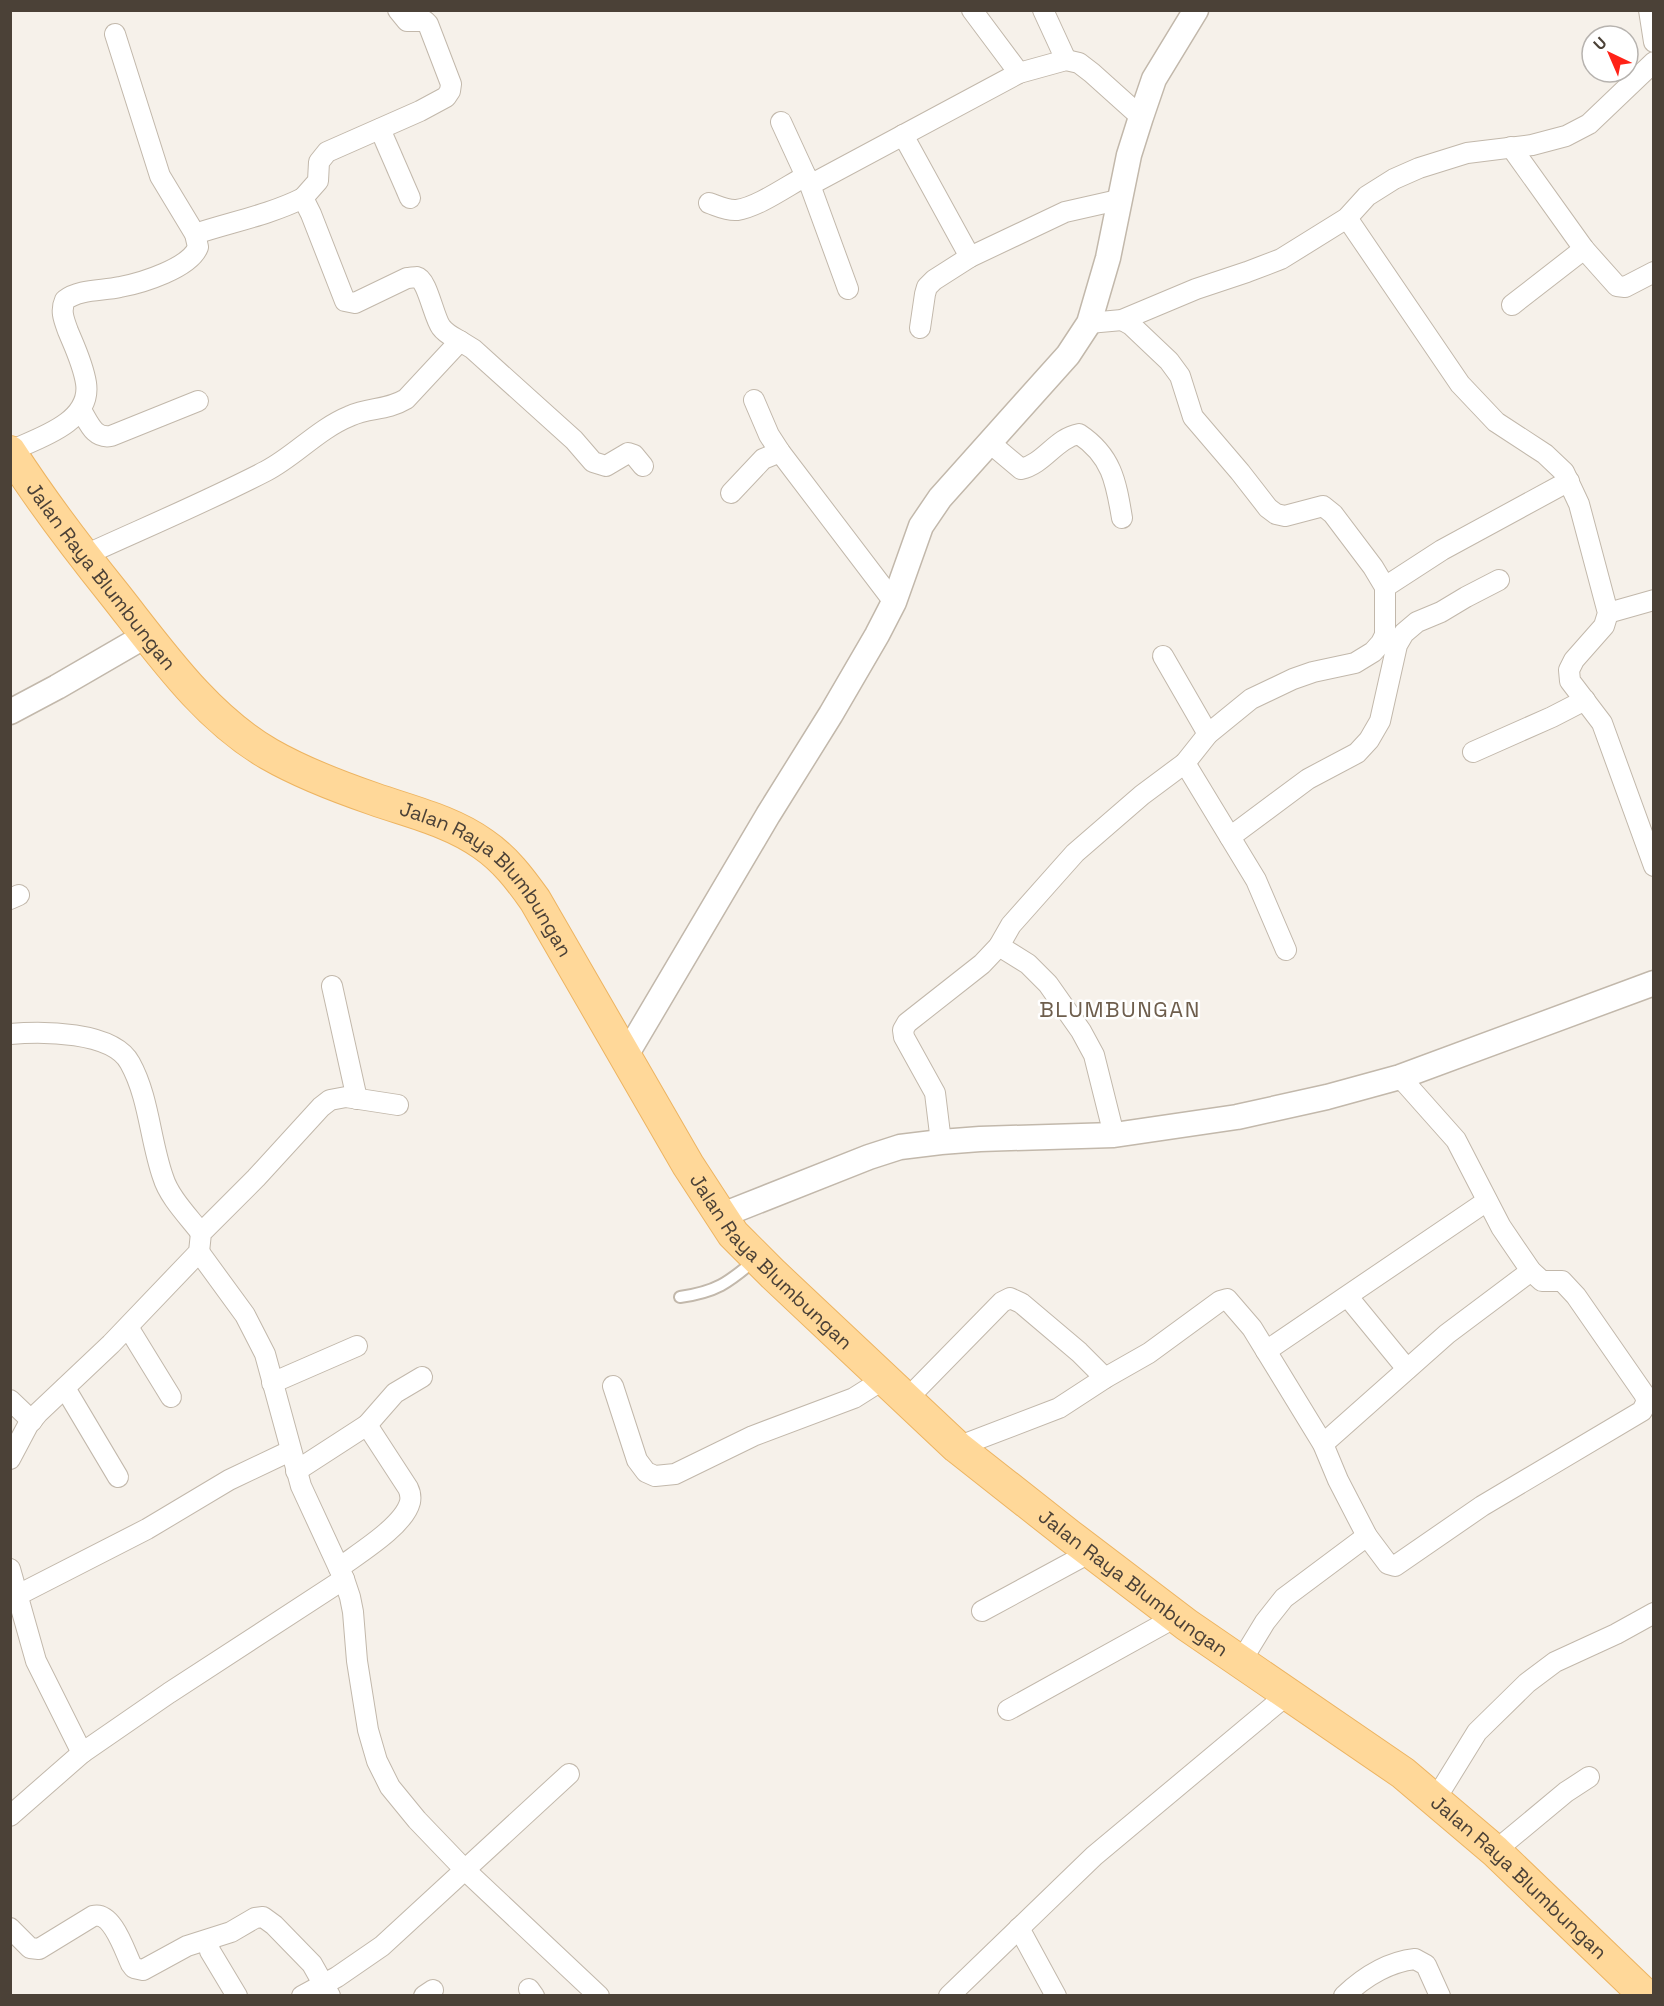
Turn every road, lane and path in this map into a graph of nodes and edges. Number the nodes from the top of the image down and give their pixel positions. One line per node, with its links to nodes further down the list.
1 (398, 10): 13 (street)
2 (972, 10): 10 (street)
3 (1043, 10): 8 (street)
4 (1196, 10): 11 (street)
5 (1649, 10): 7 (street)
6 (115, 34): 22 (street)
7 (1653, 42)
8 (1066, 60): 10 (street); 11 (street)
9 (1653, 62): 15 (street)
10 (1019, 73): 14 (street)
11 (1141, 117): 19 (street)
12 (781, 122): 16 (street)
13 (380, 129): 17 (street); 18 (street)
14 (903, 135): 16 (street); 24 (street)
15 (1511, 147): 21 (street); 23 (street)
16 (808, 180): 20 (street); 26 (street)
17 (303, 198): 22 (street); 31 (street)
18 (410, 198)
19 (1118, 200): 24 (street); 29 (street)
20 (709, 203)
21 (1347, 218): 28 (street); 39 (street)
22 (195, 234): 34 (street)
23 (1584, 249): 25 (street); 27 (street)
24 (970, 257): 30 (street)
25 (1653, 272)
26 (848, 289)
27 (1512, 304)
28 (1122, 320): 29 (street); 44 (street)
29 (1089, 323): 35 (street)
30 (920, 328)
31 (460, 341): 38 (street); 42 (street)
32 (754, 400): 37 (street)
33 (198, 401): 34 (street)
34 (81, 410): 36 (street)
35 (990, 442): 41 (street); 46 (street)
36 (10, 452): 42 (main road, Jalan Raya Blumbungan)
37 (780, 452): 40 (street); 46 (street)
38 (643, 466)
39 (1569, 481): 44 (street); 47 (street)
40 (731, 493)
41 (1122, 518)
42 (83, 556): 48 (main road, Jalan Raya Blumbungan)
43 (1499, 580): 55 (street)
44 (1384, 586): 52 (street)
45 (1653, 600): 47 (street)
46 (894, 603): 62 (street)
47 (1608, 614): 50 (street)
48 (145, 636): 51 (street); 62 (main road, Jalan Raya Blumbungan)
49 (1163, 656): 52 (street)
50 (1585, 700): 53 (street); 56 (street)
51 (10, 712)
52 (1208, 734): 54 (street)
53 (1473, 752)
54 (1185, 763): 55 (street); 57 (street)
55 (1230, 837): 58 (street)
56 (1653, 866)
57 (999, 945): 66 (street); 67 (street)
58 (1286, 950)
59 (1653, 983): 63 (street)
60 (332, 986): 64 (street)
61 (10, 1034): 70 (street)
62 (625, 1057): 69 (main road, Jalan Raya Blumbungan)
63 (1400, 1077): 66 (street); 68 (street)
64 (357, 1099): 65 (street); 70 (street)
65 (398, 1105)
66 (1114, 1135): 67 (street)
67 (941, 1142): 69 (street)
68 (1487, 1200): 72 (street); 74 (street)
69 (720, 1216): 71 (main road, Jalan Raya Blumbungan)
70 (200, 1243): 75 (street); 81 (street)
71 (758, 1258): 73 (lane); 84 (main road, Jalan Raya Blumbungan)
72 (1532, 1271): 78 (street); 95 (street)
73 (680, 1297)
74 (1348, 1297): 77 (street); 78 (street)
75 (128, 1327): 83 (street); 85 (street)
76 (357, 1347): 81 (street)
77 (1266, 1351): 80 (street); 89 (street)
78 (1407, 1369): 89 (street)
79 (422, 1377): 88 (street)
80 (1105, 1378): 84 (street); 90 (street)
81 (272, 1383): 91 (street)
82 (613, 1386): 84 (street)
83 (65, 1388): 87 (street); 94 (street)
84 (895, 1389): 90 (main road, Jalan Raya Blumbungan)
85 (171, 1397)
86 (10, 1400): 87 (street)
87 (32, 1421): 92 (street)
88 (367, 1425): 93 (street); 98 (street)
89 (1323, 1444): 95 (street)
90 (957, 1447): 96 (main road, Jalan Raya Blumbungan)
91 (290, 1451): 93 (street); 99 (street)
92 (10, 1459)
93 (296, 1471): 98 (street)
94 (118, 1476)
95 (1367, 1536): 103 (street)
96 (1091, 1552): 100 (street); 102 (main road, Jalan Raya Blumbungan)
97 (10, 1569): 99 (street)
98 (341, 1573): 106 (street); 112 (street)
99 (18, 1595): 106 (street)
100 (982, 1611)
101 (1653, 1613): 109 (street)
102 (1176, 1617): 103 (main road, Jalan Raya Blumbungan); 105 (street)
103 (1240, 1663): 104 (main road, Jalan Raya Blumbungan)
104 (1288, 1694): 109 (main road, Jalan Raya Blumbungan); 114 (street)
105 (1008, 1710)
106 (82, 1753): 110 (street)
107 (569, 1774): 112 (street)
108 (1589, 1777): 111 (street)
109 (1435, 1800): 111 (main road, Jalan Raya Blumbungan)
110 (10, 1816)
111 (1495, 1851): 124 (main road, Jalan Raya Blumbungan)
112 (465, 1870): 116 (street); 119 (street)
113 (10, 1928): 115 (street)
114 (1019, 1928): 120 (street); 121 (street)
115 (208, 1940): 116 (street); 117 (street)
116 (327, 1989): 118 (street)
117 (237, 1995)
118 (302, 1995)
119 (599, 1995)
120 (951, 1995)
121 (1056, 1995)
122 (1344, 1995): 123 (street)
123 (1440, 1995)
124 (1646, 1995)

